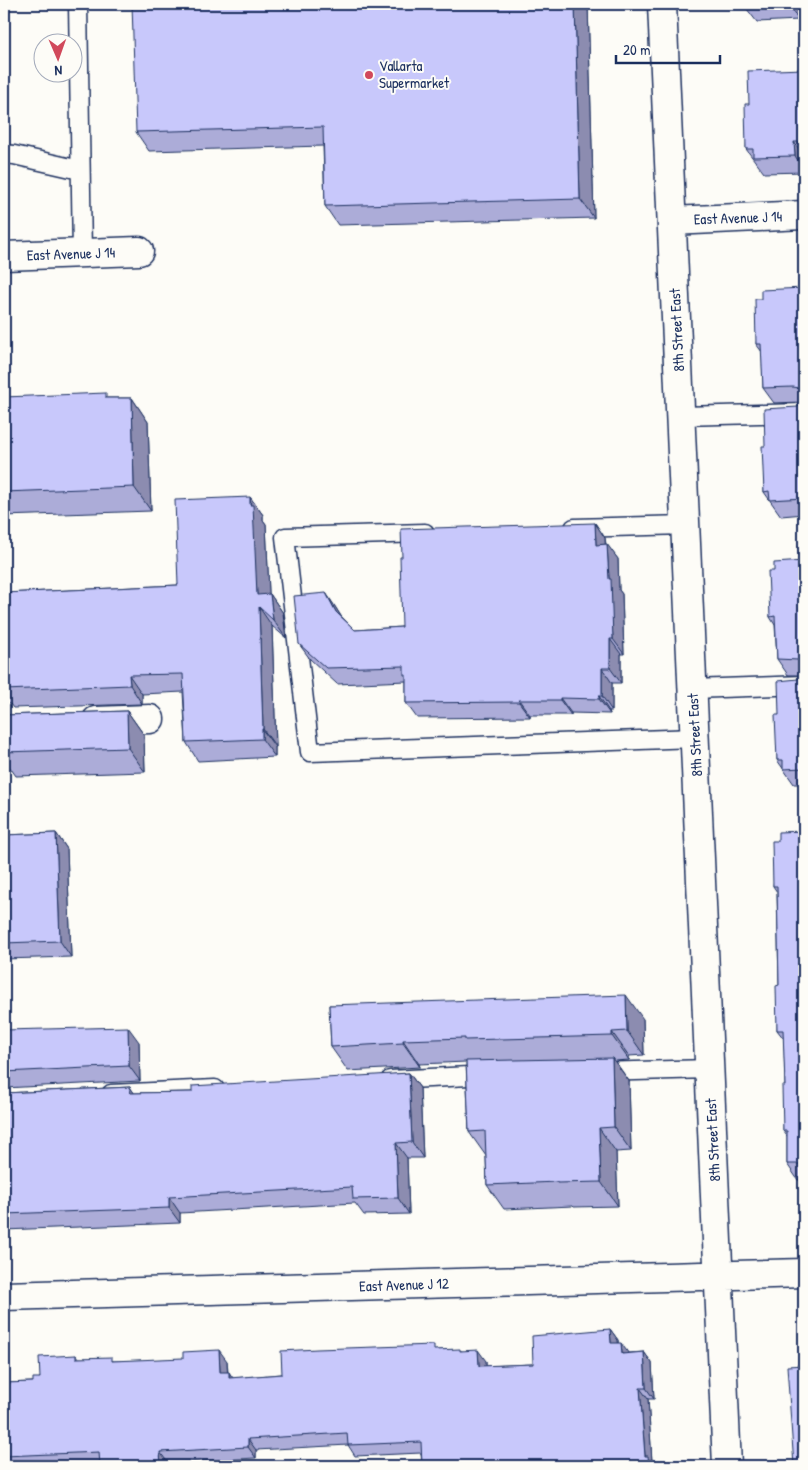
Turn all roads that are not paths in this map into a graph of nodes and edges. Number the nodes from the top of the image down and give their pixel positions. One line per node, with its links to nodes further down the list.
1 (78, 4): 4 (lane)
2 (662, 4): 6 (street, 8th Street East)
3 (4, 154): 4 (lane)
4 (80, 170): 8 (lane)
5 (804, 216): 6 (street, East Avenue J 14)
6 (672, 221): 11 (street, 8th Street East)
7 (139, 251): 8 (street, East Avenue J 14)
8 (82, 254): 9 (street, East Avenue J 14)
9 (4, 256)
10 (804, 414): 11 (lane)
11 (681, 416): 12 (street, 8th Street East)
12 (686, 525): 13 (lane); 16 (street, 8th Street East)
13 (562, 529)
14 (443, 532): 19 (lane)
15 (804, 685): 16 (lane)
16 (693, 689): 19 (street, 8th Street East)
17 (150, 719): 18 (street)
18 (72, 722)
19 (695, 738): 20 (street, 8th Street East)
20 (710, 1069): 21 (lane); 27 (street, 8th Street East)
21 (582, 1072)
22 (503, 1074): 23 (lane)
23 (376, 1080)
24 (229, 1088): 25 (lane)
25 (92, 1095)
26 (804, 1273): 27 (street, East Avenue J 12)
27 (719, 1276): 28 (street, East Avenue J 12); 29 (street, 8th Street East)
28 (4, 1296)
29 (727, 1466)

